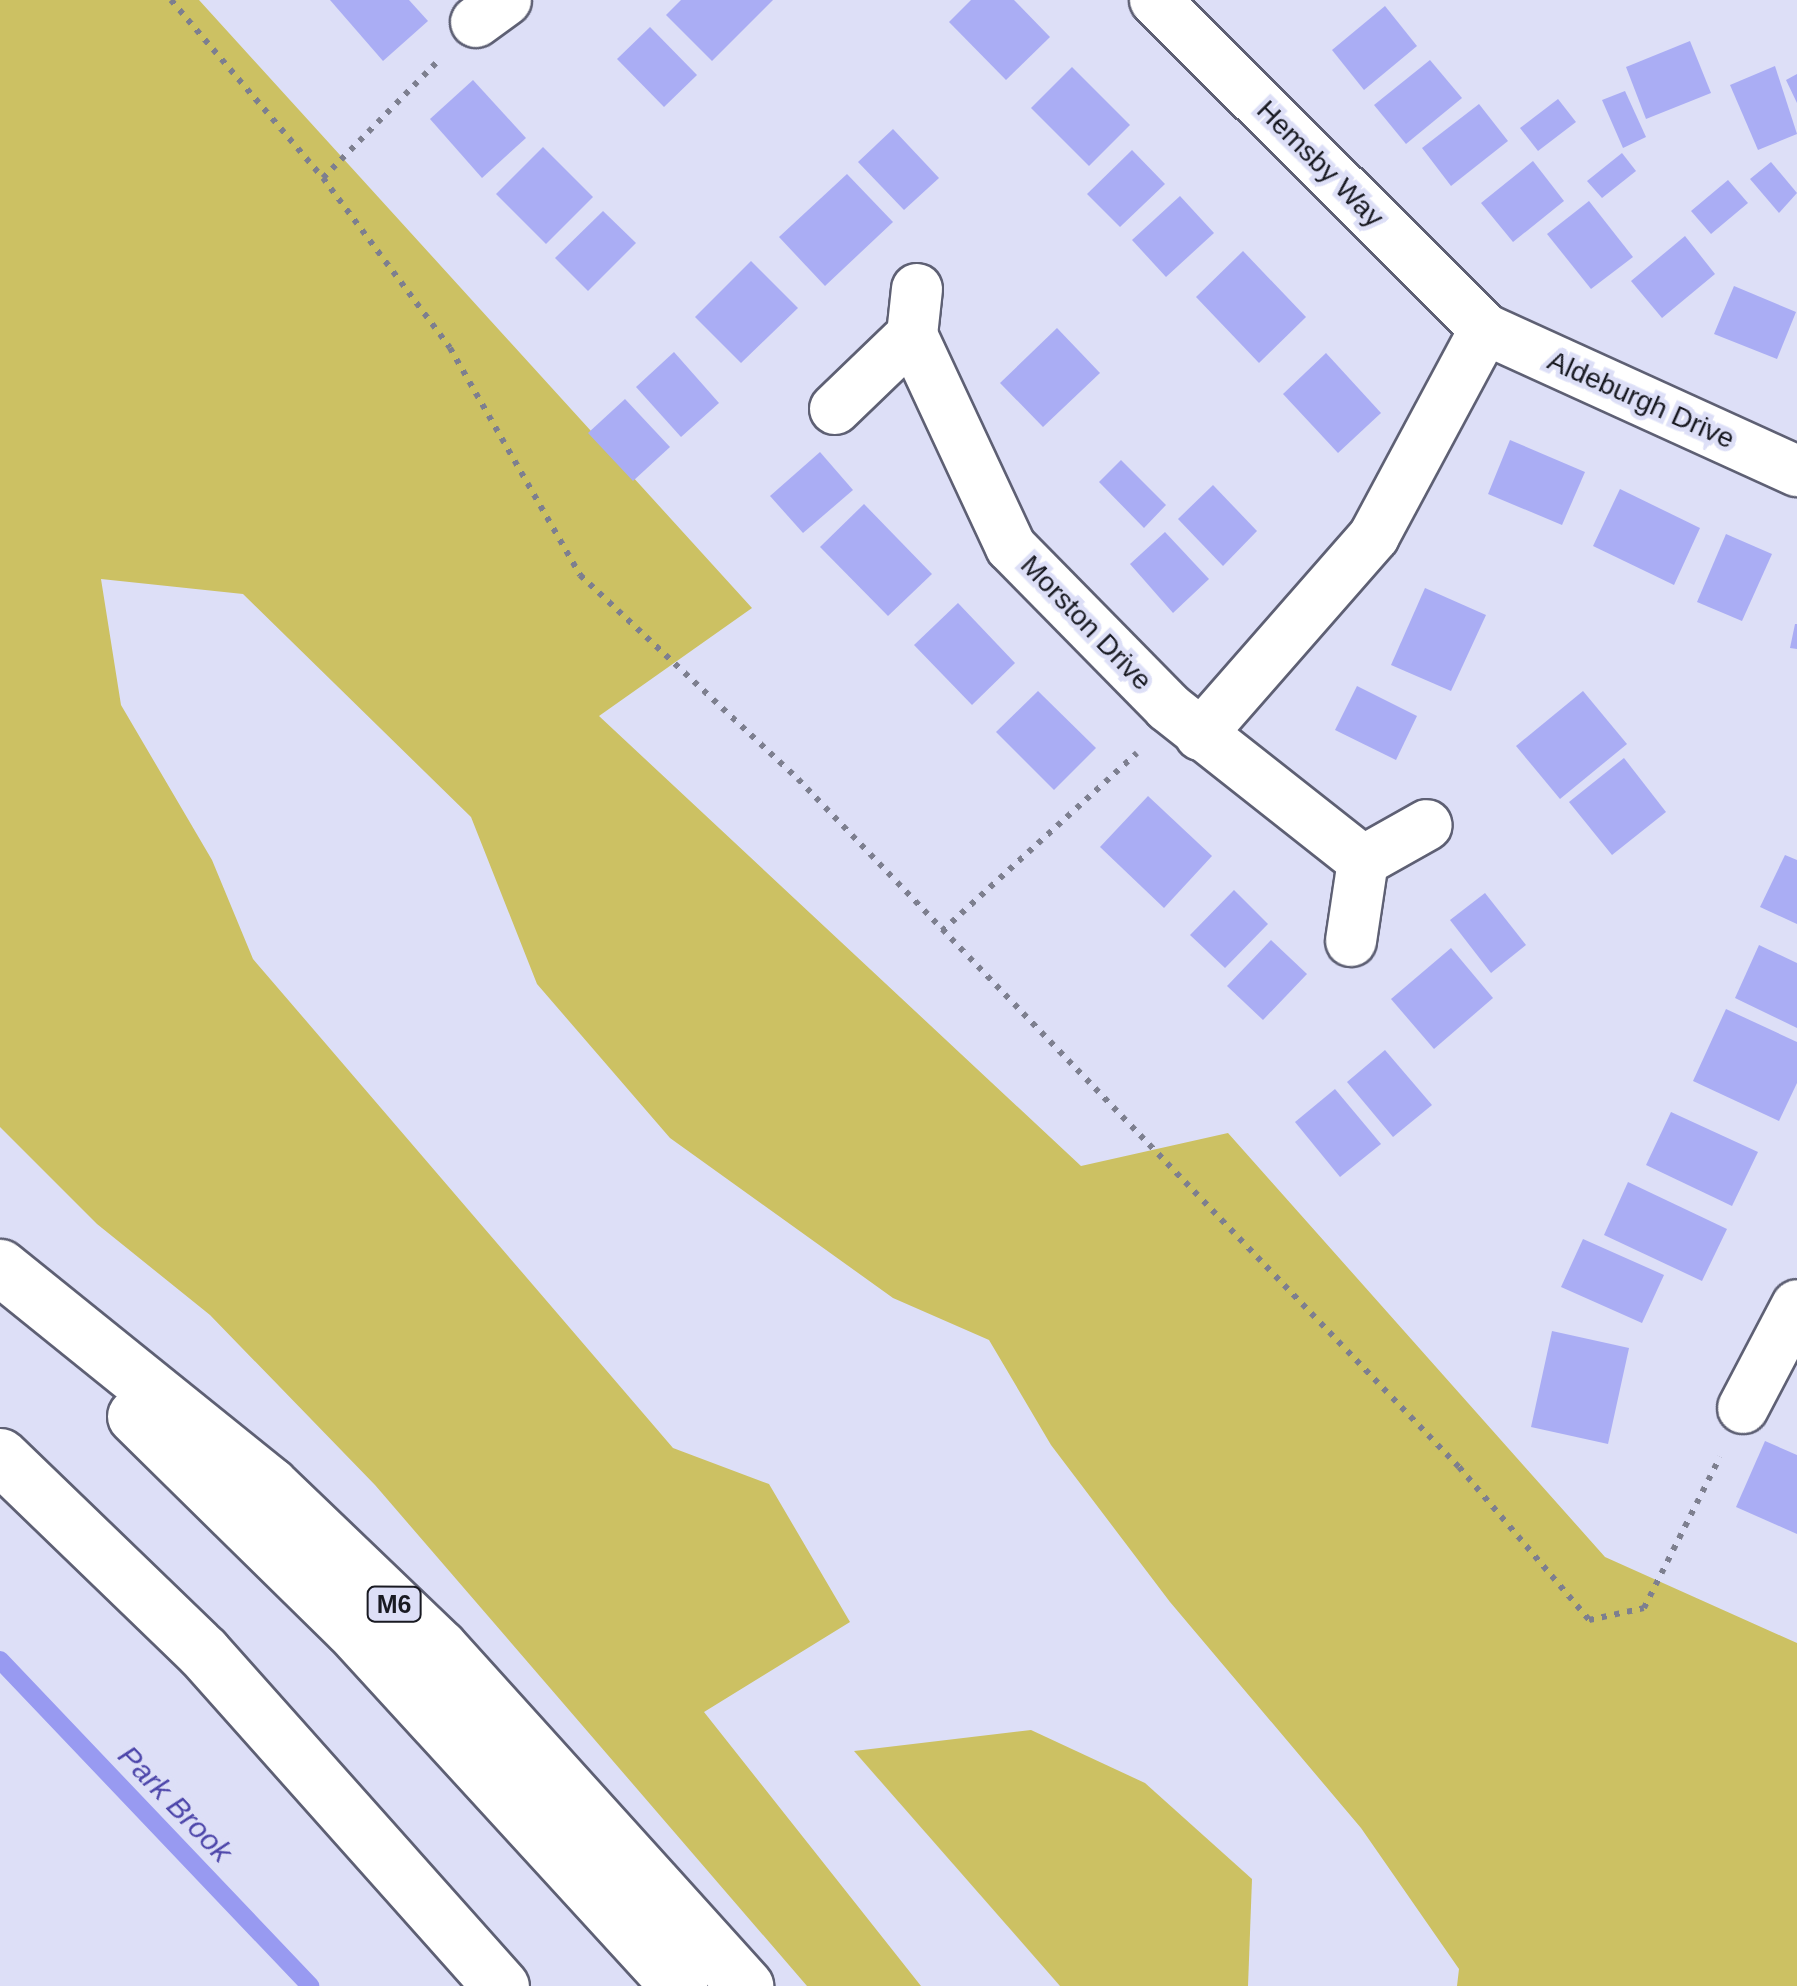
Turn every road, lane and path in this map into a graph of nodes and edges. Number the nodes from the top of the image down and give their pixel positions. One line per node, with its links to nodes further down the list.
1 (171, 0): 4 (path)
2 (1155, 0): 5 (street, Hemsby Way)
3 (491, 11): 4 (path)
4 (324, 178): 11 (path)
5 (1485, 329): 7 (street, Aldeburgh Drive); 8 (street)
6 (835, 409): 8 (street, Morston Drive)
7 (1797, 471)
8 (1189, 725): 10 (street, Morston Drive); 11 (path)
9 (1427, 825): 10 (street)
10 (1363, 861): 12 (street)
11 (942, 931): 16 (path)
12 (1351, 940)
13 (0, 1267): 20 (highway, M6)
14 (0, 1285): 19 (highway, M6)
15 (1792, 1330): 16 (street)
16 (1742, 1408)
17 (0, 1456): 18 (highway)
18 (501, 1986)
19 (679, 1986)
20 (745, 1986)

